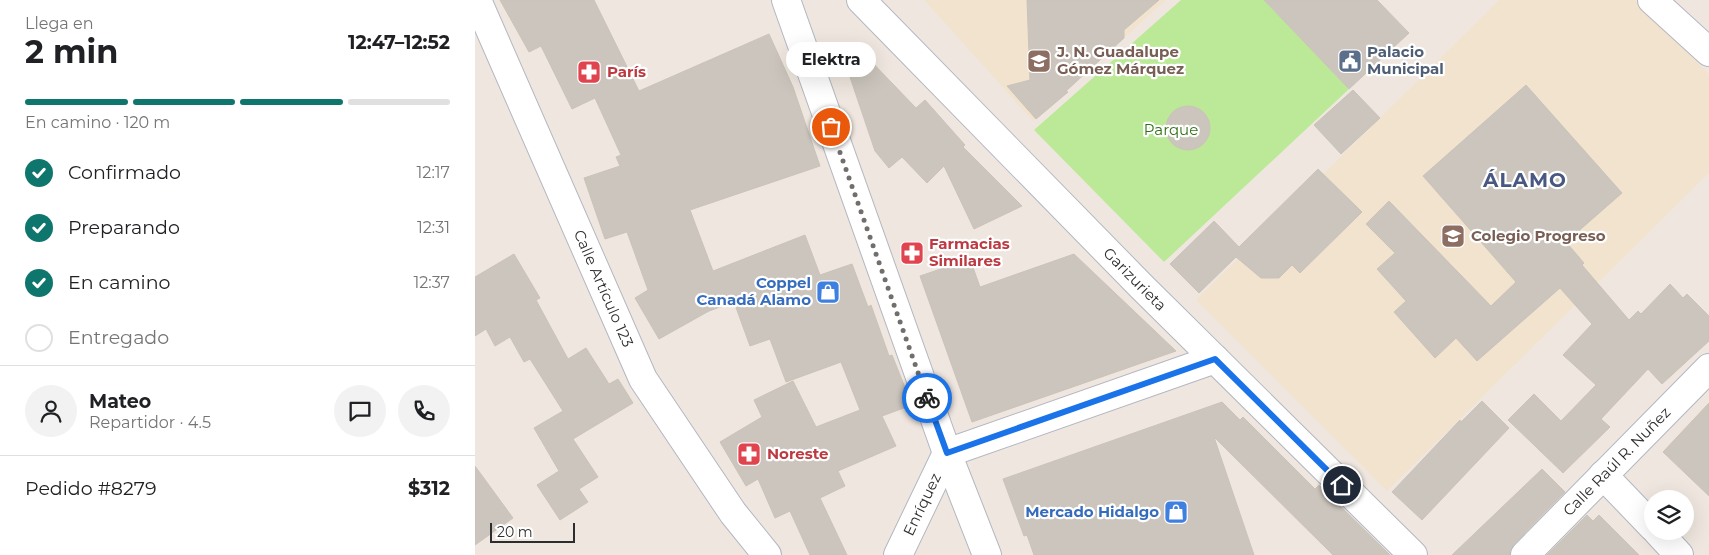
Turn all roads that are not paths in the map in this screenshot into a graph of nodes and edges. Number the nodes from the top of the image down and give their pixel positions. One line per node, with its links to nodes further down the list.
1 (477, 0): 12 (street, Calle Artículo 123)
2 (786, 0): 8 (street)
3 (861, 0): 6 (street, Garizurieta)
4 (1652, 0): 5 (street)
5 (1709, 52)
6 (1215, 359): 8 (street); 15 (street, Garizurieta)
7 (1709, 368): 9 (street, Calle Raúl R. Nuñez)
8 (947, 453): 13 (street, Enríquez); 14 (street)
9 (1603, 474): 10 (street); 16 (street, Calle Raúl R. Nuñez)
10 (1644, 517)
11 (1665, 540): 17 (street)
12 (767, 555)
13 (899, 555)
14 (987, 555)
15 (1413, 555)
16 (1525, 555)
17 (1679, 555)

